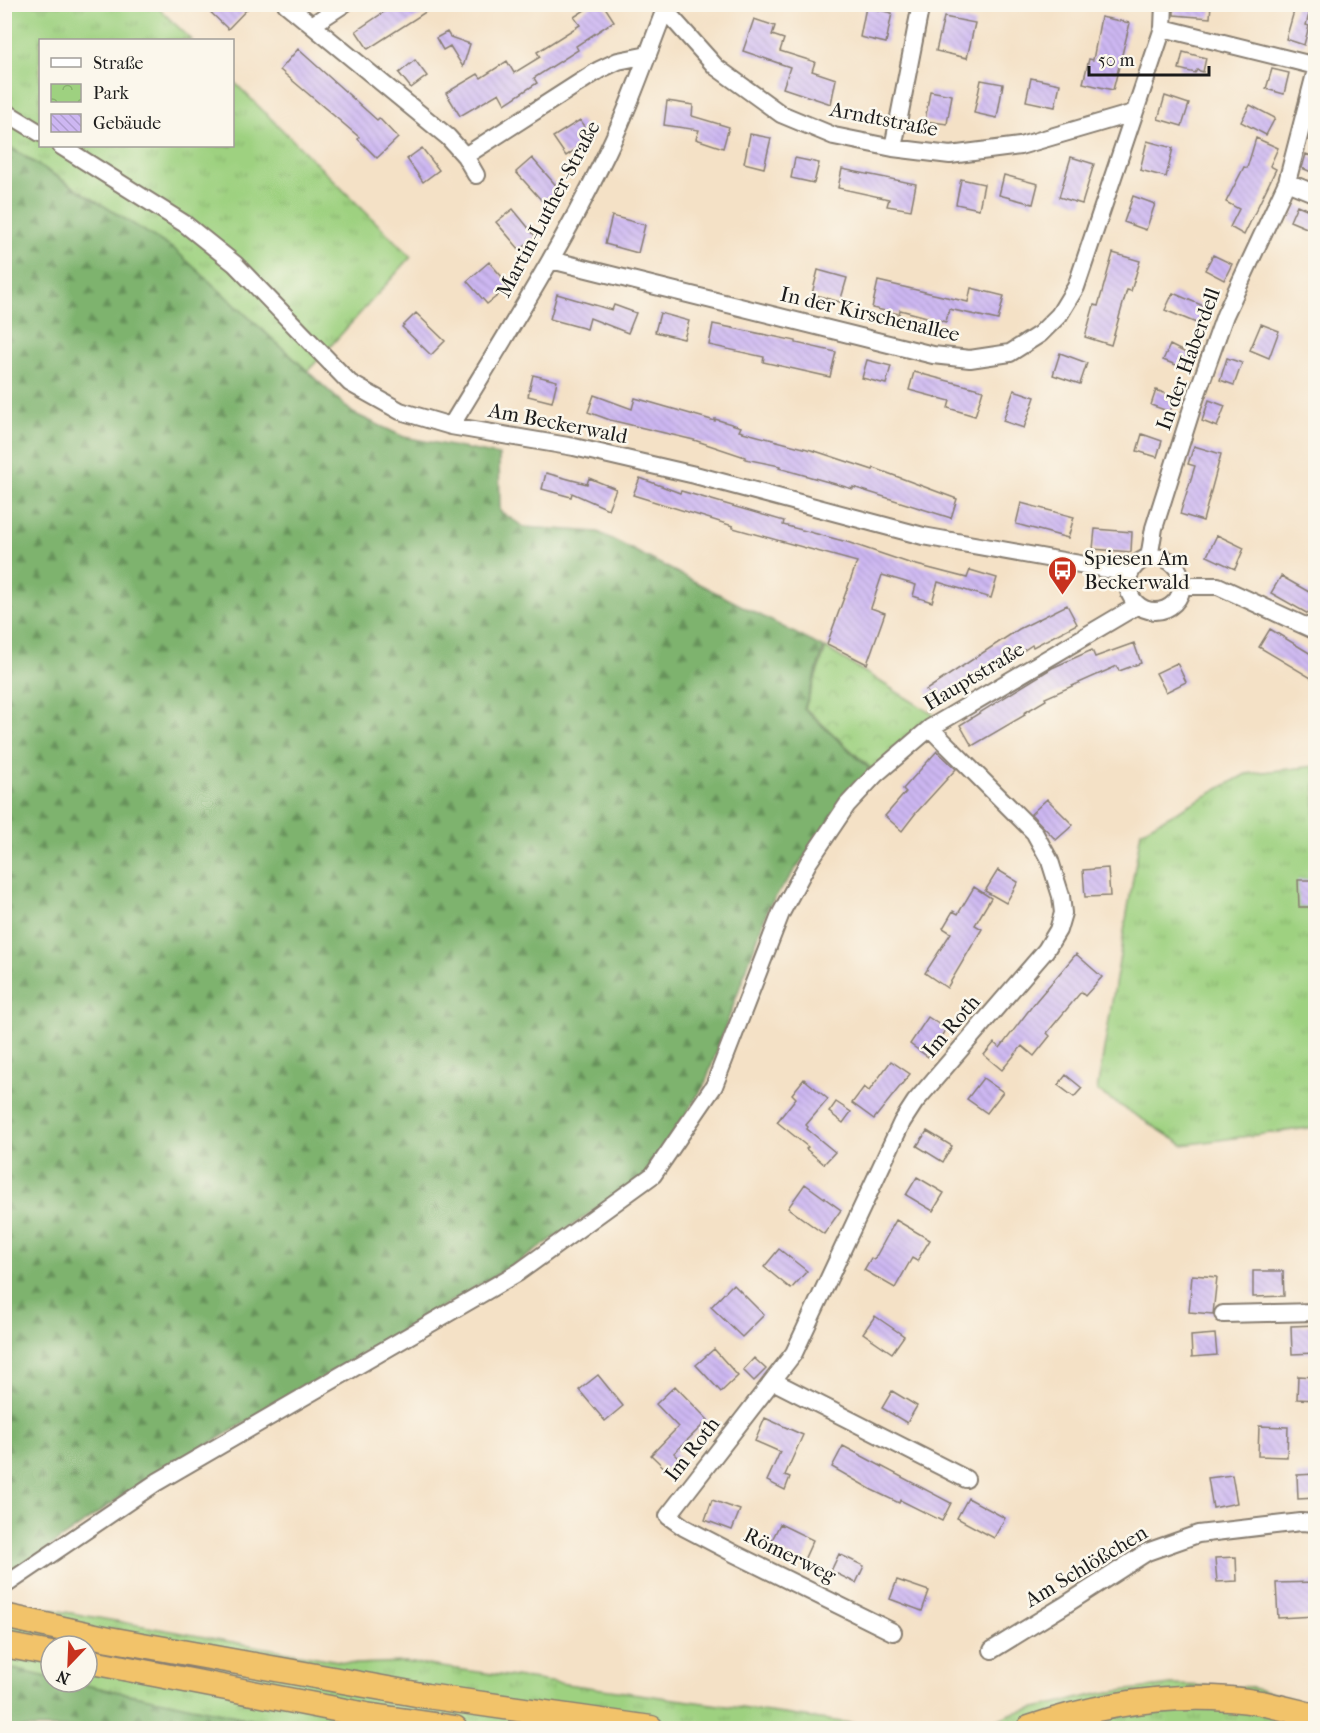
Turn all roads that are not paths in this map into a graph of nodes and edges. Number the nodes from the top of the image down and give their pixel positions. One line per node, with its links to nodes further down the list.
1 (286, 4): 6 (street)
2 (344, 4): 6 (street)
3 (921, 4): 14 (street)
4 (1164, 4): 7 (street, In der Kirschenallee)
5 (666, 7): 8 (street, Martin-Luther-Straße); 14 (street, Arndtstraße)
6 (312, 25): 15 (street)
7 (1163, 28): 9 (street, In der Haberdell); 11 (street, In der Kirschenallee)
8 (648, 55): 15 (street); 19 (street, Martin-Luther-Straße)
9 (1316, 68): 17 (street, In der Haberdell)
10 (4, 111): 12 (street)
11 (1133, 113): 14 (street, Arndtstraße); 19 (street, In der Kirschenallee)
12 (39, 132)
13 (64, 147): 20 (street, Am Beckerwald)
14 (893, 148)
15 (465, 156): 16 (street)
16 (476, 175)
17 (1287, 182): 18 (street); 21 (street, In der Haberdell)
18 (1316, 194)
19 (551, 260): 20 (street, Martin-Luther-Straße)
20 (451, 426): 22 (street, Am Beckerwald)
21 (1149, 558): 22 (street); 23 (street)
22 (1130, 573): 24 (street)
23 (1182, 586): 24 (street); 25 (street)
24 (1138, 605): 26 (street, Hauptstraße)
25 (1316, 631)
26 (930, 728): 29 (street, Im Roth); 33 (street, Hauptstraße)
27 (1316, 1312): 28 (street)
28 (1223, 1314)
29 (773, 1381): 30 (street); 31 (street, Im Roth)
30 (966, 1479)
31 (668, 1516): 35 (street, Römerweg)
32 (1316, 1523): 37 (street, Am Schlößchen)
33 (4, 1586)
34 (4, 1617): 44 (highway)
35 (893, 1632)
36 (4, 1645): 38 (highway)
37 (992, 1650)
38 (39, 1652)
39 (99, 1663): 40 (highway)
40 (366, 1715): 42 (highway); 43 (highway)
41 (1316, 1716): 45 (highway)
42 (392, 1728)
43 (455, 1728)
44 (651, 1728)
45 (1029, 1728)

